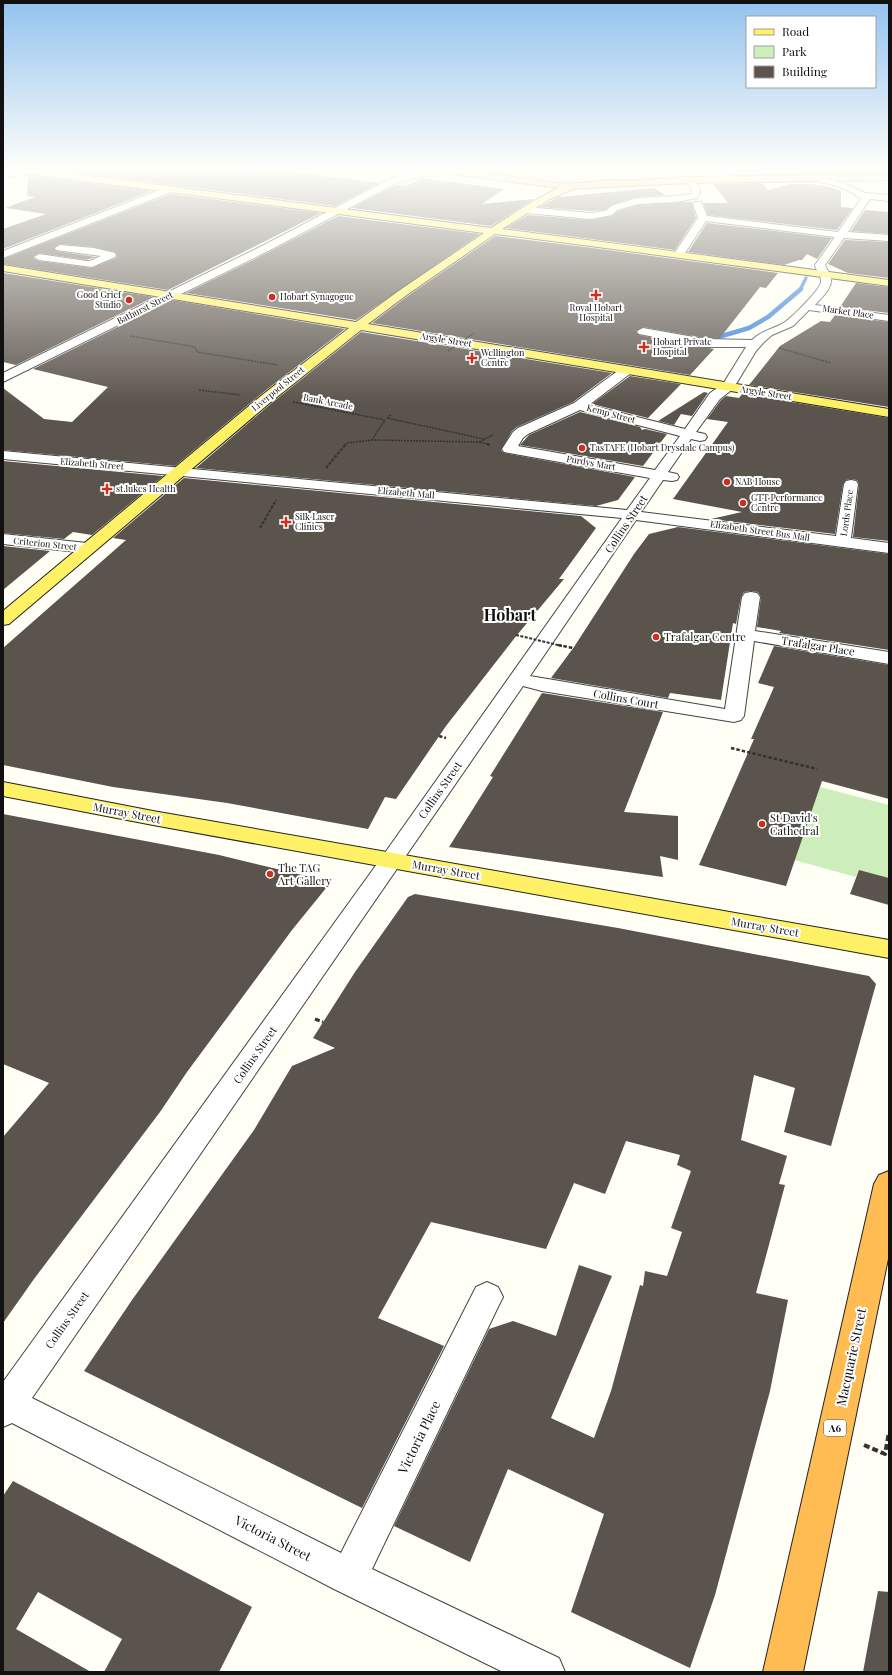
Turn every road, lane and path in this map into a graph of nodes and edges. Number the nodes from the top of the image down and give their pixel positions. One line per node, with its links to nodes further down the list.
1 (23, 247): 10 (street)
2 (266, 247): 16 (street, Bathurst Street)
3 (470, 247): 20 (main road, Liverpool Street)
4 (600, 247): 12 (street)
5 (625, 247): 9 (main road)
6 (684, 247): 9 (street)
7 (833, 247): 14 (street, Collins Street)
8 (60, 248): 11 (street)
9 (679, 254): 12 (main road)
10 (3, 255)
11 (39, 257)
12 (756, 266): 14 (main road)
13 (3, 268): 16 (main road, Argyle Street)
14 (825, 275): 15 (main road); 17 (street, Collins Street)
15 (889, 283)
16 (169, 296): 20 (main road, Argyle Street); 23 (street, Bathurst Street)
17 (810, 304): 18 (street, Market Place); 19 (street, Market Place); 24 (street, Collins Street)
18 (889, 313)
19 (889, 318)
20 (359, 326): 27 (main road, Liverpool Street); 28 (main road, Argyle Street)
21 (643, 332): 24 (street)
22 (474, 333): 25 (path, bridge)
23 (91, 335): 27 (path); 29 (street, Bathurst Street)
24 (756, 343): 26 (path); 30 (street, Collins Street)
25 (448, 351)
26 (831, 363)
27 (302, 369): 32 (main road, Liverpool Street)
28 (627, 370): 30 (main road, Argyle Street); 33 (street)
29 (3, 378)
30 (728, 386): 34 (main road, Argyle Street); 39 (street, Collins Street)
31 (199, 390): 32 (path, Bank Arcade)
32 (267, 398): 37 (path, Bank Arcade); 44 (main road, Liverpool Street)
33 (579, 406): 39 (street, Kemp Street); 42 (street, Kemp Street)
34 (889, 413)
35 (391, 415): 36 (path)
36 (387, 418): 37 (path); 40 (path)
37 (385, 420): 41 (path)
38 (493, 434): 40 (path)
39 (694, 436): 45 (street, Collins Street)
40 (484, 439): 41 (path)
41 (372, 440): 48 (path)
42 (509, 449): 45 (street, Purdys Mart)
43 (3, 455): 44 (street, Elizabeth Street)
44 (181, 472): 46 (street, Elizabeth Mall); 54 (main road, Liverpool Street)
45 (666, 476): 49 (street, Collins Street); 50 (street)
46 (287, 482): 48 (street, Elizabeth Mall); 51 (path)
47 (851, 484): 53 (street, Lords Place)
48 (311, 485): 49 (street, Elizabeth Mall)
49 (632, 514): 50 (street, Elizabeth Street Bus Mall); 62 (street, Collins Street)
50 (657, 518): 53 (street, Elizabeth Street Bus Mall)
51 (260, 528)
52 (3, 539): 54 (street, Criterion Street)
53 (843, 542): 55 (street, Elizabeth Street Bus Mall)
54 (87, 548): 57 (main road, Liverpool Street)
55 (889, 548)
56 (752, 597): 59 (street)
57 (3, 620)
58 (516, 635): 60 (path, bridge)
59 (747, 635): 61 (street, Trafalgar Place); 62 (street, Collins Court)
60 (573, 648)
61 (889, 658)
62 (518, 679): 68 (street, Collins Street)
63 (439, 736): 64 (path)
64 (446, 738)
65 (731, 748): 66 (path)
66 (817, 769)
67 (3, 789): 68 (main road, Murray Street)
68 (390, 860): 69 (main road, Murray Street); 74 (street, Collins Street)
69 (889, 949)
70 (315, 1019): 71 (path)
71 (323, 1022)
72 (889, 1184): 76 (highway, Macquarie Street / A6)
73 (487, 1297): 77 (street, Victoria Place)
74 (5, 1405): 77 (street, Victoria Street)
75 (889, 1432): 76 (path)
76 (834, 1433): 79 (highway, Macquarie Street / A6)
77 (349, 1577): 78 (street, Victoria Street)
78 (545, 1672)
79 (783, 1672)

